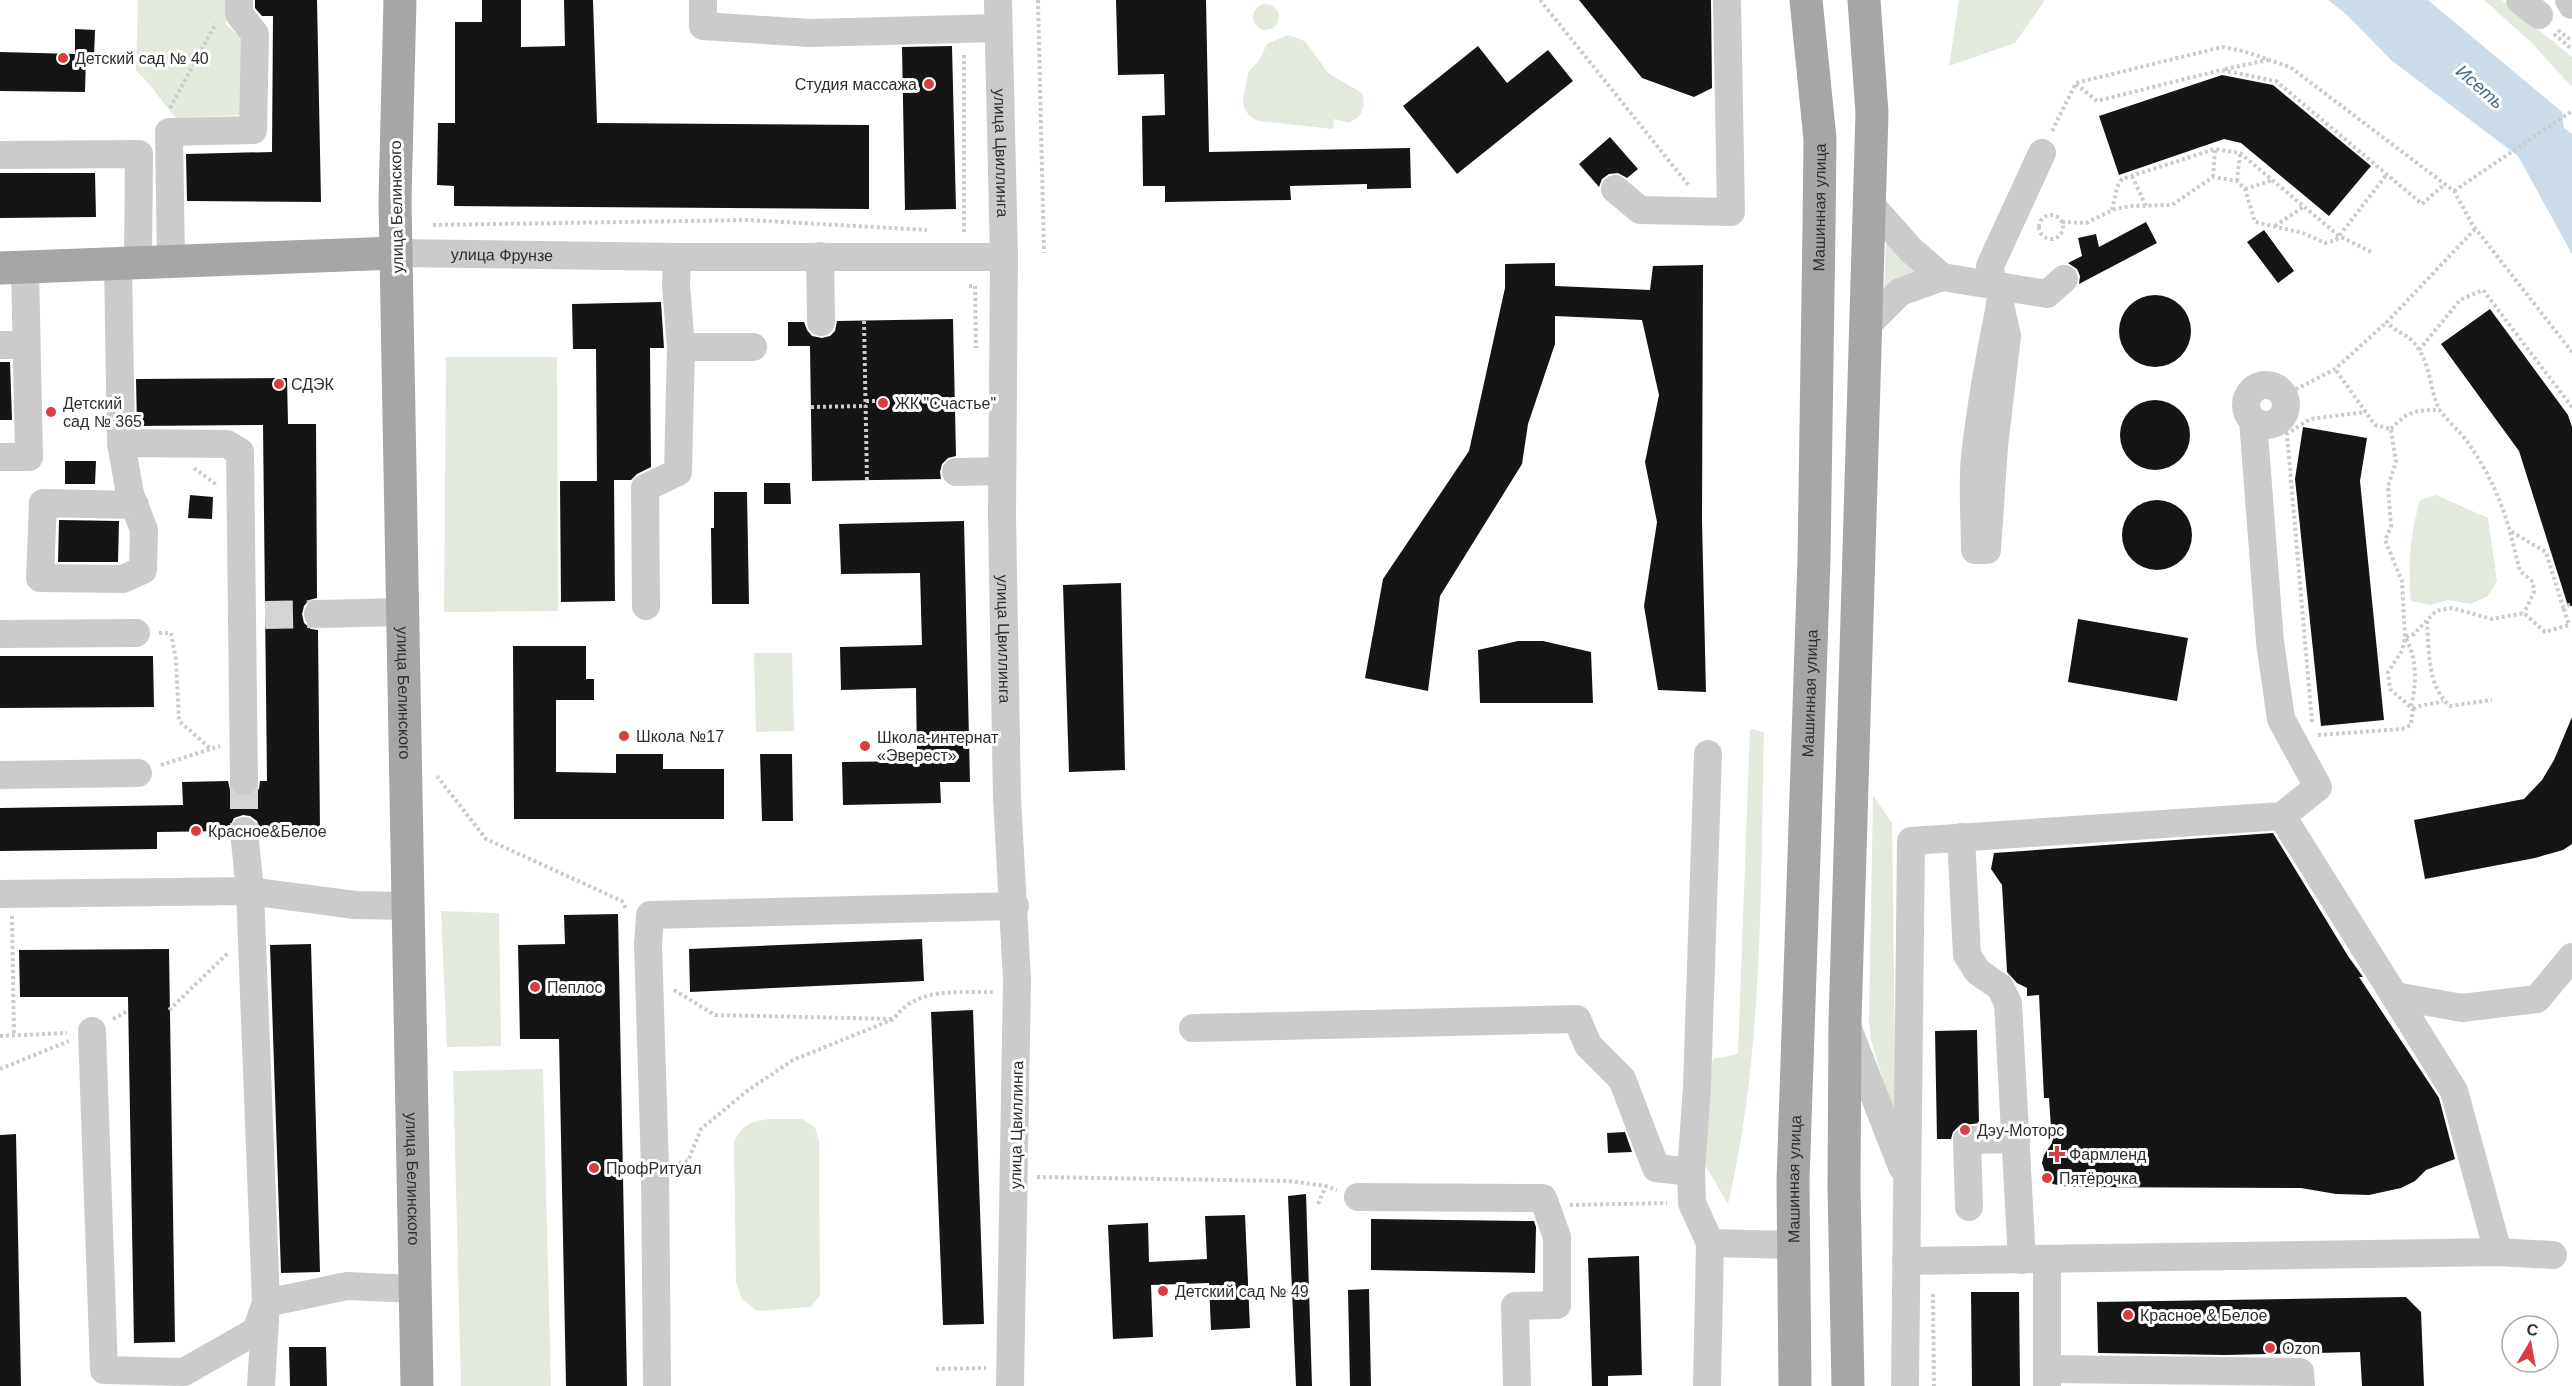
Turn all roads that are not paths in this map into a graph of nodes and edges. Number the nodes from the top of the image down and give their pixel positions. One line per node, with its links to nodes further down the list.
1 (400, 0): 15 (main road, улица Белинского)
2 (703, 0): 10 (street)
3 (998, 0): 10 (street, улица Цвиллинга)
4 (1727, 0): 13 (street)
5 (1806, 0): 63 (main road, Машинная улица)
6 (1864, 0): 14 (main road)
7 (2569, 0): 8 (street)
8 (2572, 5)
9 (229, 8): 19 (street)
10 (998, 28): 17 (street, улица Цвиллинга)
11 (2042, 153): 24 (street)
12 (0, 155): 20 (street)
13 (1622, 182)
14 (1870, 204): 22 (street); 26 (main road)
15 (396, 253): 18 (street, улица Фрунзе); 19 (main road, улица Фрунзе); 37 (main road, улица Белинского)
16 (820, 256): 17 (street, улица Фрунзе); 18 (street, улица Фрунзе); 25 (street)
17 (1004, 256): 33 (street, улица Цвиллинга)
18 (677, 257): 28 (street)
19 (171, 263): 20 (main road, улица Фрунзе)
20 (128, 264): 21 (main road, улица Фрунзе); 31 (street)
21 (13, 267): 27 (street)
22 (1942, 277): 24 (street); 26 (street)
23 (2064, 279): 24 (street)
24 (1999, 292): 24 (street)
25 (821, 322)
26 (1866, 325): 54 (main road)
27 (13, 345): 32 (street)
28 (681, 347): 29 (street); 36 (street)
29 (753, 347)
30 (2285, 395): 45 (street)
31 (121, 443): 35 (street); 44 (street)
32 (0, 457)
33 (1002, 468): 34 (street); 51 (street, улица Цвиллинга)
34 (956, 469)
35 (135, 505)
36 (646, 606)
37 (404, 612): 38 (street); 50 (main road, улица Белинского)
38 (318, 614)
39 (136, 633): 40 (street)
40 (0, 634)
41 (1708, 754): 58 (street)
42 (138, 773): 43 (street)
43 (0, 775)
44 (244, 781)
45 (2282, 816): 47 (street); 53 (street)
46 (244, 831): 48 (street)
47 (1961, 837): 57 (street); 59 (street)
48 (250, 891): 49 (street); 50 (street); 69 (street)
49 (6, 894)
50 (407, 906): 68 (main road, улица Белинского)
51 (1015, 906): 70 (street, улица Цвиллинга); 74 (street)
52 (2572, 957): 53 (street)
53 (2395, 996): 64 (street)
54 (1845, 1022): 59 (street); 78 (main road)
55 (1193, 1028): 58 (street)
56 (92, 1031): 69 (street)
57 (2016, 1139): 61 (street); 66 (street)
58 (1691, 1172): 62 (street)
59 (1907, 1180): 67 (street)
60 (1358, 1197): 75 (street)
61 (1969, 1207)
62 (1710, 1243): 63 (street); 76 (street)
63 (1793, 1245): 77 (main road, Машинная улица)
64 (2498, 1252): 65 (street); 66 (street)
65 (2553, 1255)
66 (2035, 1259): 67 (street); 71 (street)
67 (1919, 1261): 79 (street)
68 (414, 1289): 69 (street); 73 (main road, улица Белинского)
69 (266, 1303): 72 (street)
70 (1010, 1377)
71 (2047, 1378): 80 (street)
72 (261, 1386)
73 (417, 1386)
74 (657, 1386)
75 (1517, 1386)
76 (1707, 1386)
77 (1795, 1386)
78 (1848, 1386)
79 (1905, 1386)
80 (2301, 1386)

